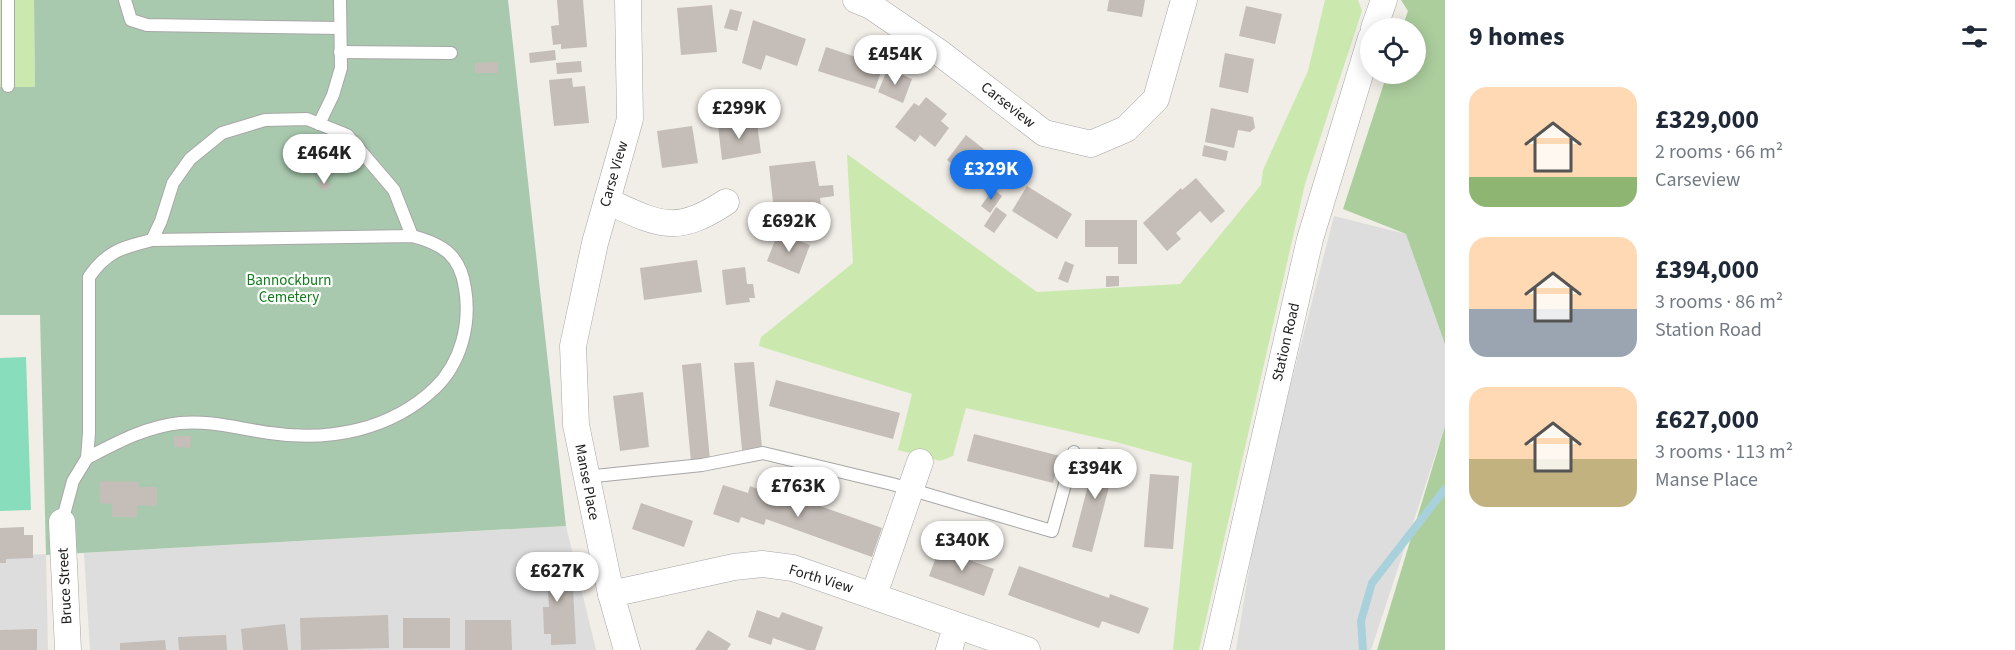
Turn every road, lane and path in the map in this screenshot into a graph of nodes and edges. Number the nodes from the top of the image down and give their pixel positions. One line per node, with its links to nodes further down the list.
1 (8, 0): 13 (lane)
2 (125, 0): 9 (lane)
3 (340, 0): 9 (lane)
4 (628, 0): 15 (street, Carse View)
5 (1184, 0): 7 (street, Carseview)
6 (1384, 0): 8 (street)
7 (866, 2)
8 (1378, 18)
9 (340, 28): 10 (lane)
10 (340, 52): 11 (lane); 14 (lane)
11 (452, 53)
12 (1360, 74): 32 (street, Station Road)
13 (8, 86)
14 (319, 124): 17 (lane); 18 (lane)
15 (607, 201): 16 (street); 19 (street, Carse View)
16 (726, 202)
17 (412, 236): 18 (lane); 21 (lane)
18 (152, 240): 21 (lane)
19 (573, 346): 23 (street, Manse Place)
20 (1074, 452): 24 (lane)
21 (87, 458): 25 (lane)
22 (921, 462): 24 (street)
23 (585, 477): 24 (lane); 26 (street, Manse Place)
24 (911, 490): 27 (street)
25 (62, 522): 29 (street, Bruce Street)
26 (611, 594): 27 (street, Forth View); 30 (street, Manse Place)
27 (874, 595): 28 (street, Forth View)
28 (952, 638): 31 (street, Forth View)
29 (68, 650)
30 (627, 650)
31 (1028, 650)
32 (1216, 650)

